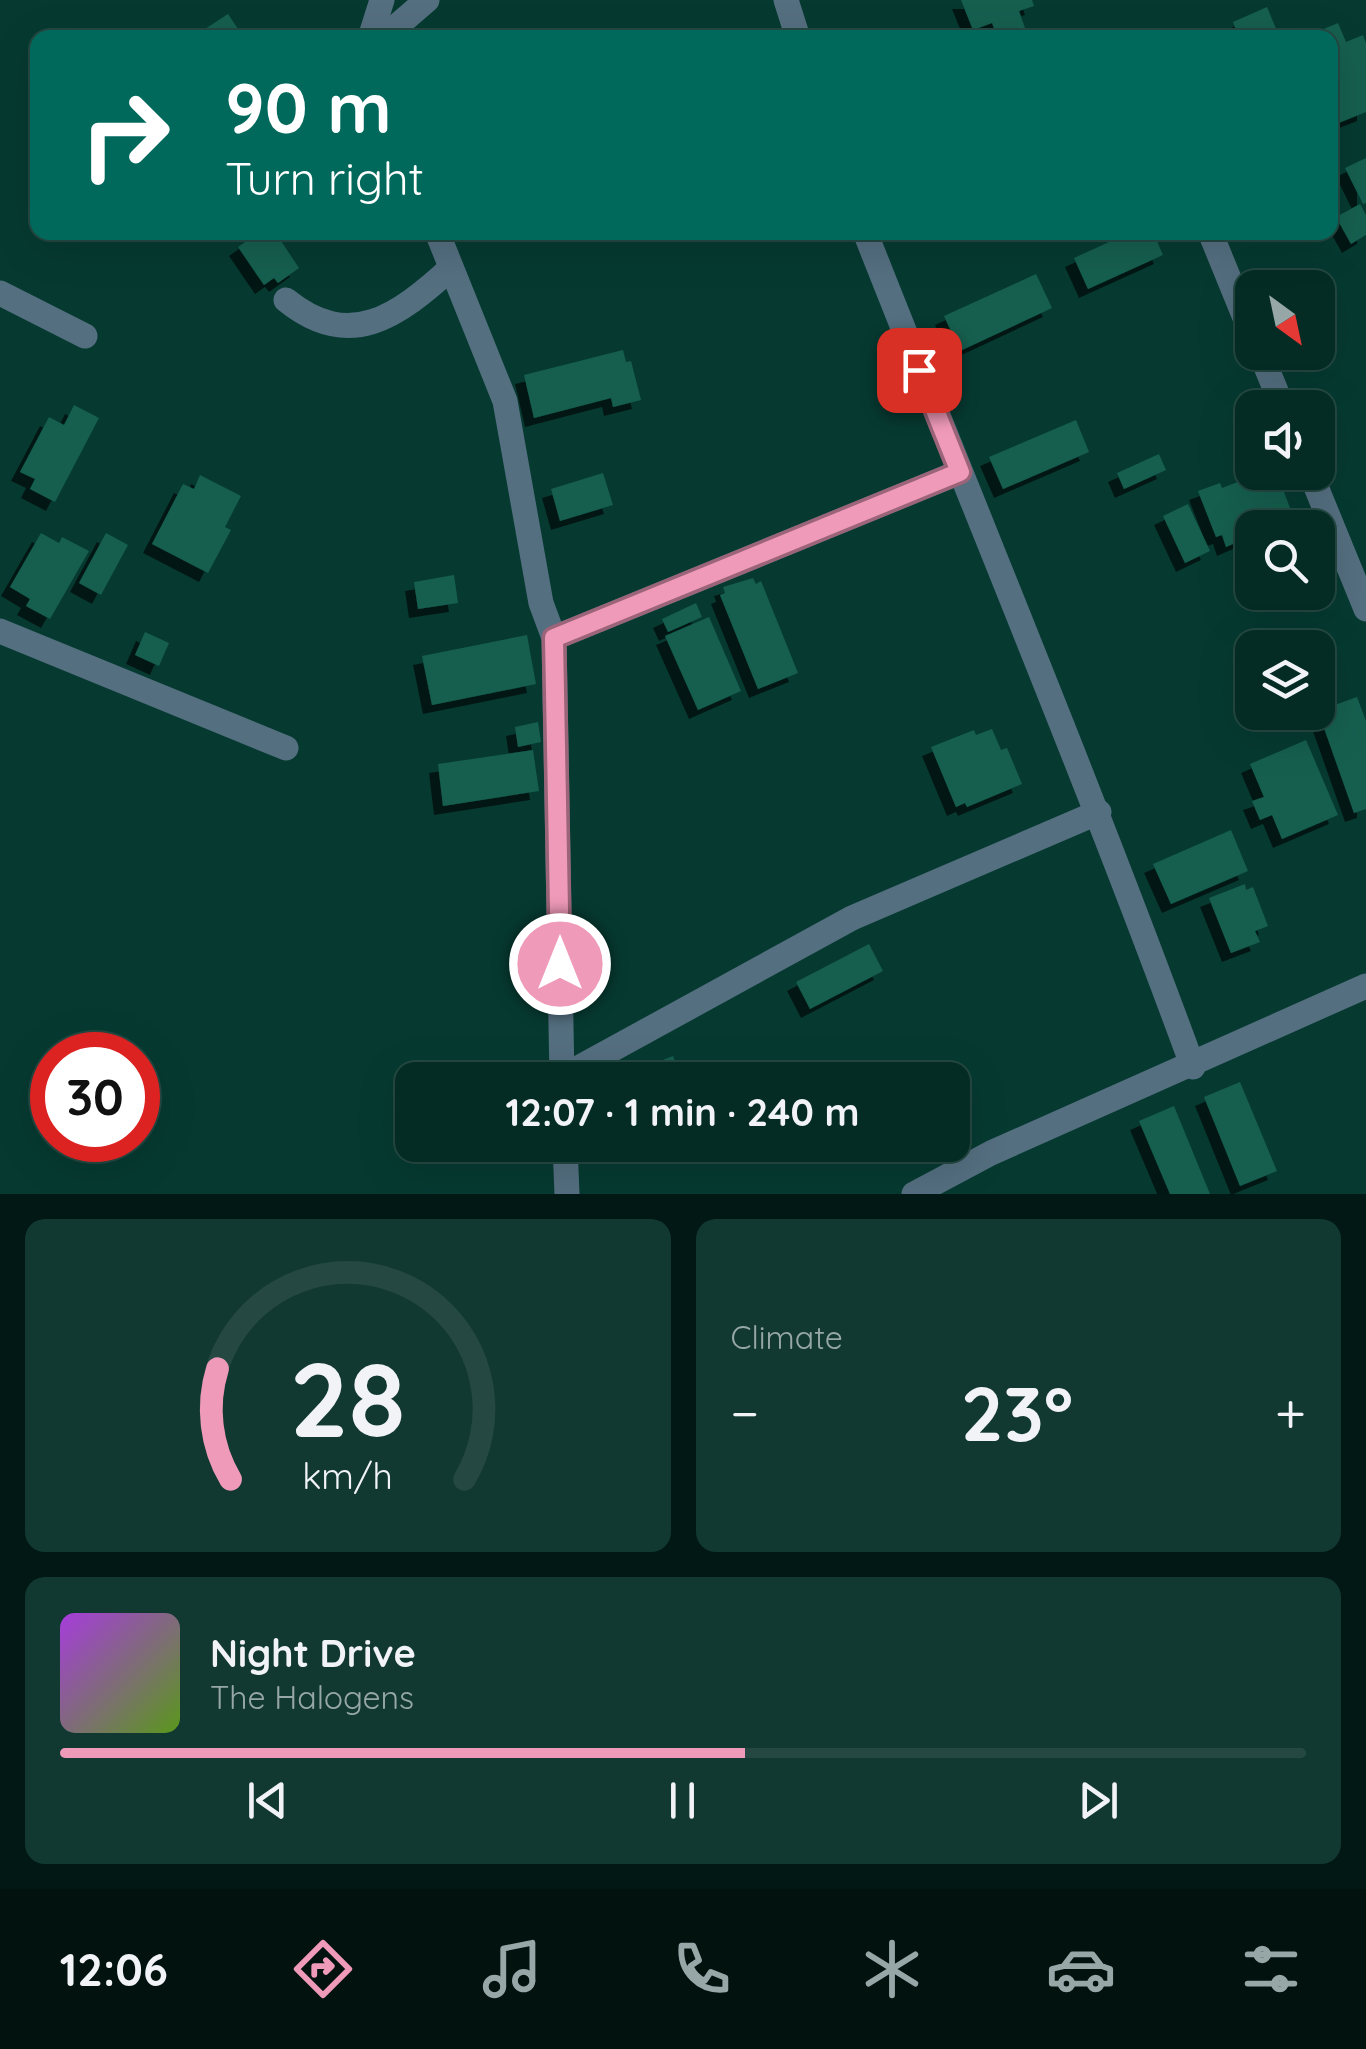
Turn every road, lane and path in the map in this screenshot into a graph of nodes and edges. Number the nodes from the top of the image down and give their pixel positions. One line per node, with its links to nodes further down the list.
1 (382, 0): 4 (street)
2 (426, 0): 5 (street)
3 (786, 0): 6 (street)
4 (373, 30)
5 (392, 30)
6 (795, 30)
7 (440, 240): 10 (street)
8 (869, 240): 15 (street)
9 (1213, 240): 12 (street)
10 (451, 268): 13 (street); 19 (street)
11 (0, 293): 14 (street)
12 (1235, 293)
13 (286, 300)
14 (85, 336)
15 (960, 472): 19 (street); 21 (street)
16 (1317, 490): 17 (street)
17 (1366, 609)
18 (0, 631): 20 (street)
19 (554, 638): 23 (street)
20 (286, 748)
21 (1099, 812): 24 (street); 25 (street)
22 (1366, 986): 25 (street)
23 (562, 1062)
24 (591, 1062)
25 (1193, 1066): 28 (street)
26 (565, 1162): 27 (street)
27 (566, 1194)
28 (914, 1194)

